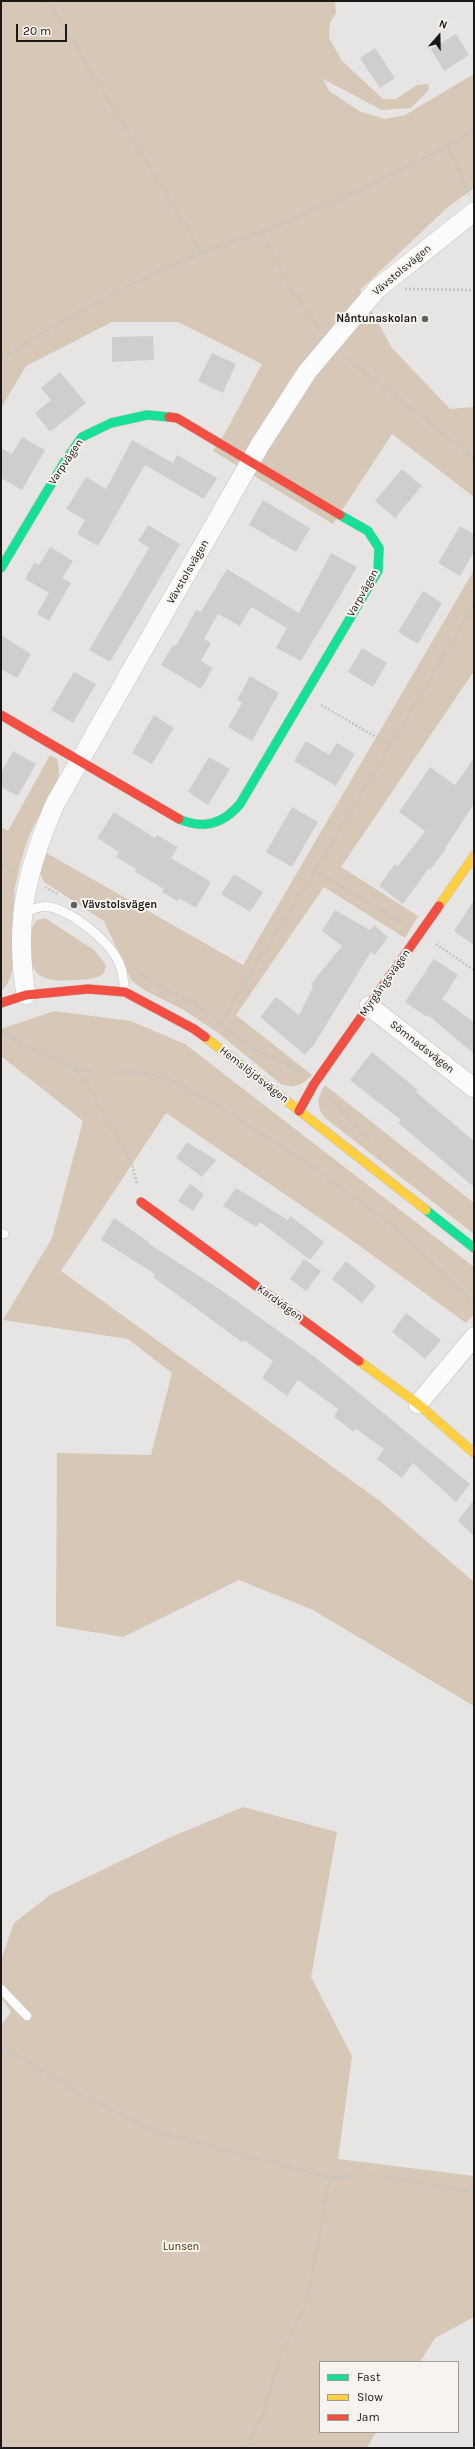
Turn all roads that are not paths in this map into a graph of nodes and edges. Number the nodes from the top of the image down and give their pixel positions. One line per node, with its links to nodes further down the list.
1 (473, 206): 2 (street, Vävstolsvägen)
2 (252, 461): 3 (street, Varpvägen); 5 (street, Vävstolsvägen); 5 (street, Varpvägen)
3 (1, 568)
4 (1, 715): 5 (street, Varpvägen)
5 (80, 760): 7 (street, Vävstolsvägen)
6 (474, 856): 11 (street, Myrgångsvägen)
7 (22, 914): 8 (lane); 9 (street, Vävstolsvägen)
8 (125, 992): 9 (street, Hemslöjdsvägen); 13 (street, Hemslöjdsvägen)
9 (26, 995): 10 (street, Hemslöjdsvägen)
10 (1, 1003)
11 (369, 1006): 12 (street, Sömnadsvägen); 13 (street, Myrgångsvägen)
12 (474, 1088)
13 (299, 1111): 15 (street, Hemslöjdsvägen)
14 (141, 1202): 17 (street, Kardvägen)
15 (474, 1248)
16 (474, 1337): 17 (street)
17 (418, 1404): 18 (street, Kardvägen)
18 (474, 1453)
19 (1, 1989): 20 (lane)
20 (28, 2016)

